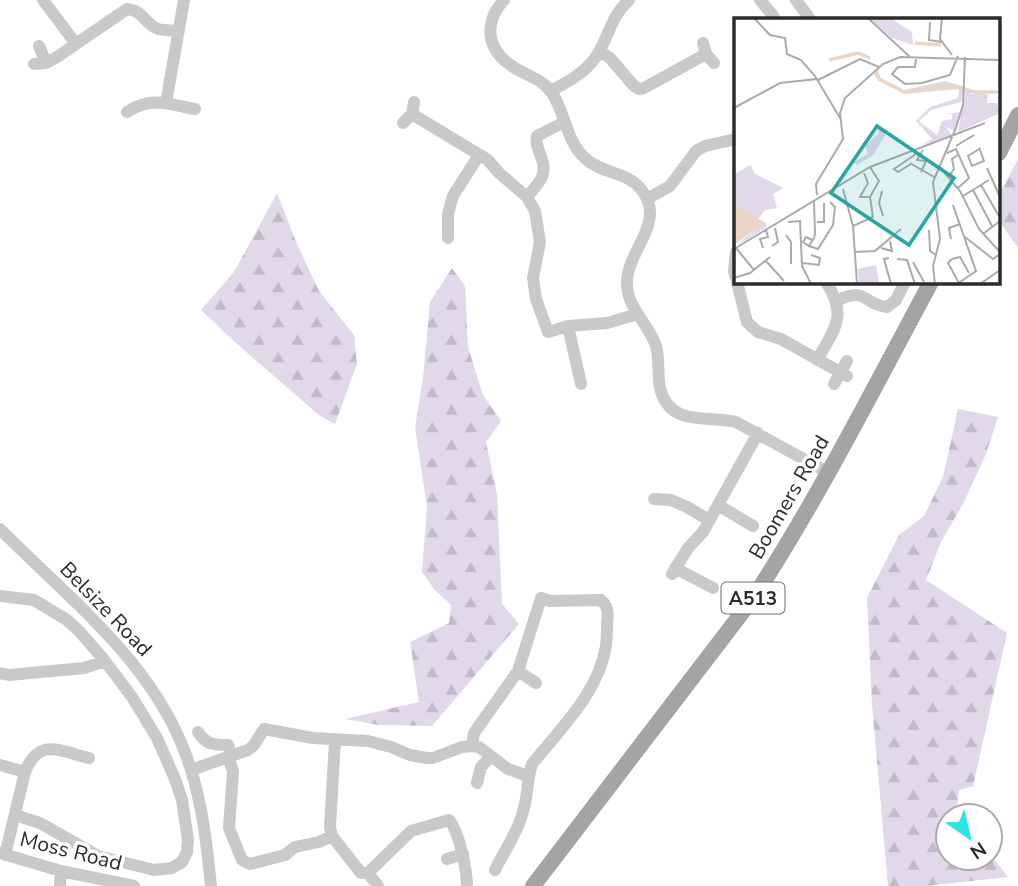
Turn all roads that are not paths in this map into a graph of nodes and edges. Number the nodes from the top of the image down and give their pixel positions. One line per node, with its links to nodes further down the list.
1 (43, 0): 10 (street)
2 (184, 0): 9 (street)
3 (504, 0): 14 (street)
4 (629, 0): 12 (street)
5 (760, 0): 7 (street)
6 (796, 0): 8 (street)
7 (774, 17)
8 (809, 18)
9 (179, 31): 10 (street); 15 (street)
10 (76, 44): 11 (street)
11 (39, 46)
12 (599, 51): 13 (street); 14 (street)
13 (707, 53)
14 (551, 91): 20 (street)
15 (166, 103): 16 (street); 17 (street)
16 (195, 109)
17 (127, 112)
18 (409, 113): 23 (street)
19 (1018, 115): 22 (main road)
20 (564, 122): 24 (street); 25 (street)
21 (734, 139): 25 (street)
22 (1000, 151)
23 (480, 155): 24 (street); 26 (street)
24 (527, 197): 33 (street)
25 (647, 199): 32 (street)
26 (448, 238)
27 (738, 284): 34 (street)
28 (827, 284): 31 (street)
29 (901, 284): 31 (street)
30 (930, 284): 38 (main road, Boomers Road / A513)
31 (836, 301): 34 (street)
32 (638, 314): 33 (street); 37 (street)
33 (568, 326): 35 (street)
34 (817, 360): 36 (street)
35 (581, 384)
36 (834, 384)
37 (758, 433): 38 (street); 40 (street)
38 (829, 473): 74 (main road, Boomers Road / A513)
39 (654, 499): 41 (street)
40 (718, 505): 41 (street); 42 (street)
41 (709, 520): 44 (street)
42 (753, 526)
43 (0, 529): 57 (street, Belsize Road)
44 (713, 589)
45 (0, 596): 46 (street)
46 (105, 661): 48 (street); 61 (street)
47 (518, 671): 49 (street); 52 (street); 59 (street)
48 (0, 673)
49 (537, 682)
50 (198, 732): 53 (street)
51 (335, 740): 52 (street); 53 (street); 62 (street)
52 (472, 746): 54 (street)
53 (230, 756): 57 (street); 62 (street)
54 (491, 756): 59 (street); 60 (street)
55 (89, 758): 58 (street)
56 (0, 765): 58 (street)
57 (191, 770): 71 (street, Belsize Road)
58 (25, 772): 61 (street)
59 (528, 776): 66 (street)
60 (477, 783)
61 (15, 815): 63 (street)
62 (332, 836): 68 (street)
63 (3, 854): 67 (street, Moss Road)
64 (463, 854): 65 (street); 68 (street); 73 (street)
65 (447, 859)
66 (495, 870)
67 (61, 871): 69 (street); 70 (street, Moss Road)
68 (368, 873): 72 (street)
69 (60, 886)
70 (134, 886)
71 (211, 886)
72 (378, 886)
73 (467, 886)
74 (533, 886)

